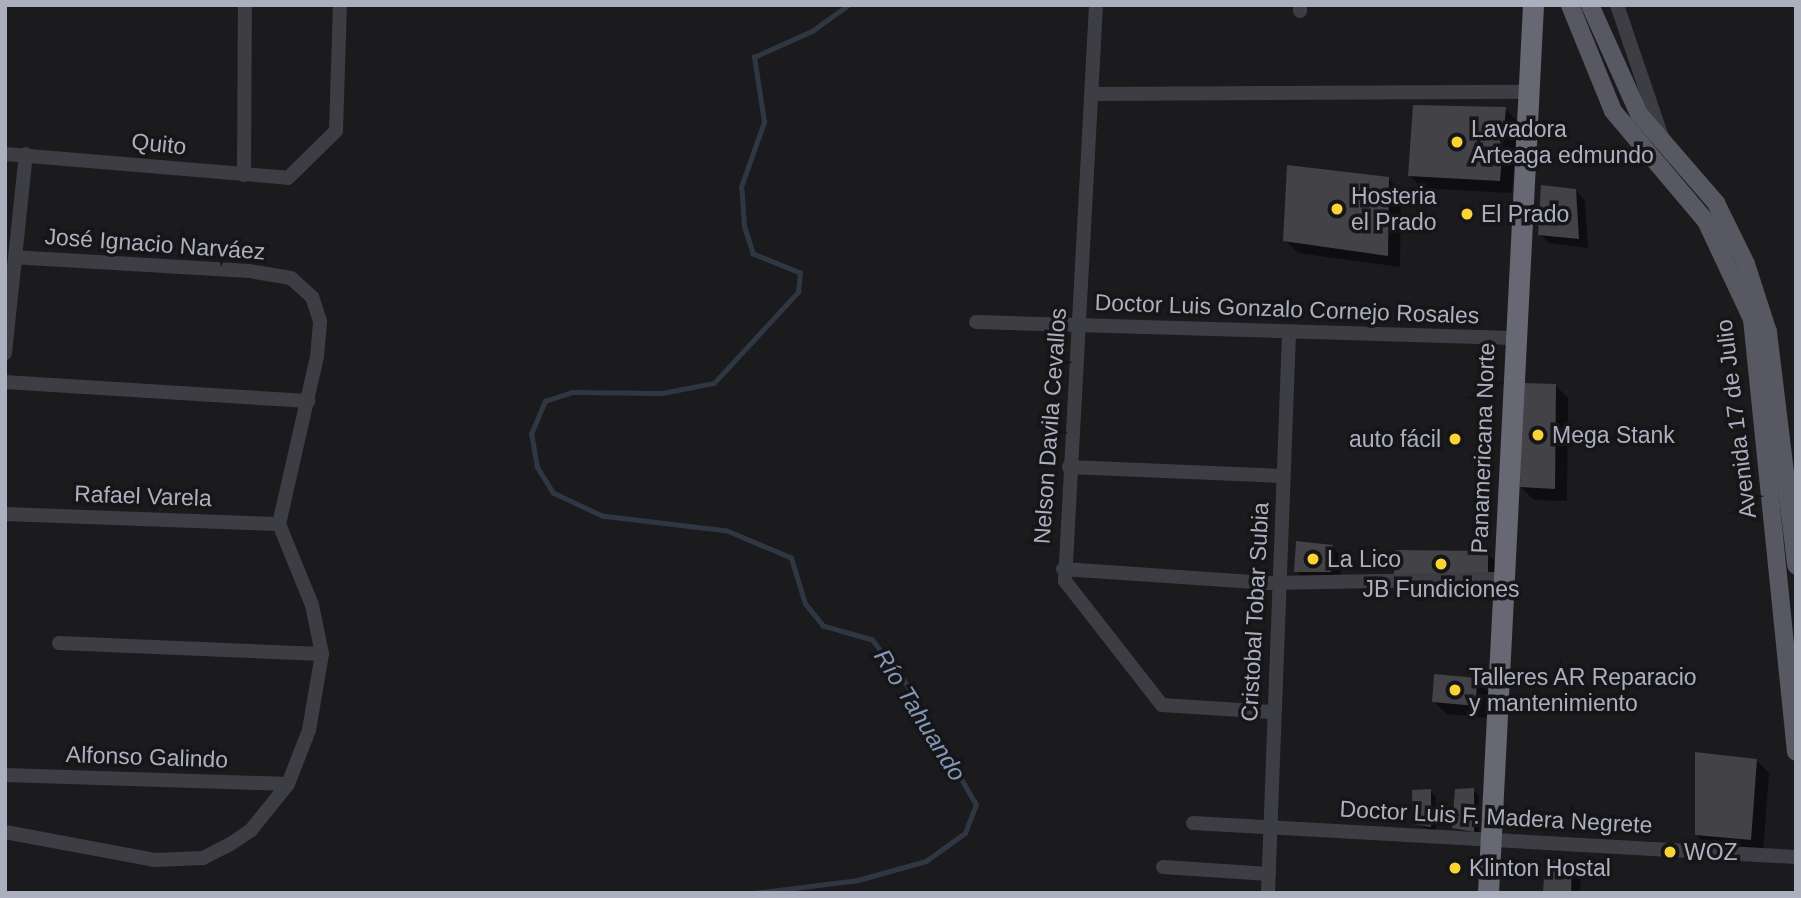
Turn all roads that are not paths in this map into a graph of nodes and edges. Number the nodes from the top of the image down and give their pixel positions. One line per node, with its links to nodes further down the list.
1 (245, 5): 14 (street)
2 (340, 5): 14 (street, Quito)
3 (1096, 5): 9 (street, Nelson Davila Cevallos)
4 (1533, 5): 8 (highway, Panamericana Norte)
5 (1570, 5): 13 (main road, Avenida 17 de Julio)
6 (1590, 5): 10 (main road, Avenida 17 de Julio)
7 (1617, 5): 10 (street)
8 (1528, 92): 9 (street); 19 (highway, Panamericana Norte)
9 (1093, 94): 17 (street, Nelson Davila Cevallos)
10 (1665, 148): 13 (main road); 27 (main road, Avenida 17 de Julio)
11 (5, 153): 12 (street, Quito)
12 (26, 154): 14 (street, Quito); 15 (street)
13 (1651, 160): 34 (main road, Avenida 17 de Julio)
14 (244, 175)
15 (16, 257): 20 (street); 22 (street, José Ignacio Narváez)
16 (976, 322): 17 (street, Doctor Luis Gonzalo Cornejo Rosales)
17 (1081, 326): 18 (street, Doctor Luis Gonzalo Cornejo Rosales); 23 (street, Nelson Davila Cevallos)
18 (1289, 334): 19 (street, Doctor Luis Gonzalo Cornejo Rosales); 24 (street, Cristobal Tobar Subia)
19 (1513, 338): 29 (highway, Panamericana Norte)
20 (5, 353)
21 (5, 382): 22 (street)
22 (308, 401): 26 (street)
23 (1069, 467): 24 (street); 28 (street, Nelson Davila Cevallos)
24 (1284, 476): 30 (street, Cristobal Tobar Subia)
25 (5, 514): 26 (street, Rafael Varela)
26 (279, 524): 32 (street)
27 (1796, 565)
28 (1063, 569): 30 (street); 33 (street, Nelson Davila Cevallos)
29 (1505, 579): 30 (street); 40 (highway, Panamericana Norte)
30 (1281, 583): 33 (street, Cristobal Tobar Subia)
31 (59, 643): 32 (street)
32 (322, 654): 36 (street)
33 (1272, 712): 38 (street, Cristobal Tobar Subia)
34 (1796, 752)
35 (5, 775): 36 (street, Alfonso Galindo)
36 (288, 784): 39 (street)
37 (1193, 823): 38 (street, Doctor Luis F. Madera Negrete)
38 (1270, 828): 40 (street, Doctor Luis F. Madera Negrete); 43 (street, Cristobal Tobar Subia)
39 (5, 832)
40 (1490, 839): 41 (street, Doctor Luis F. Madera Negrete); 45 (highway, Panamericana Norte)
41 (1796, 857)
42 (1163, 867): 43 (street)
43 (1269, 874): 44 (street, Cristobal Tobar Subia)
44 (1268, 893)
45 (1488, 893)

